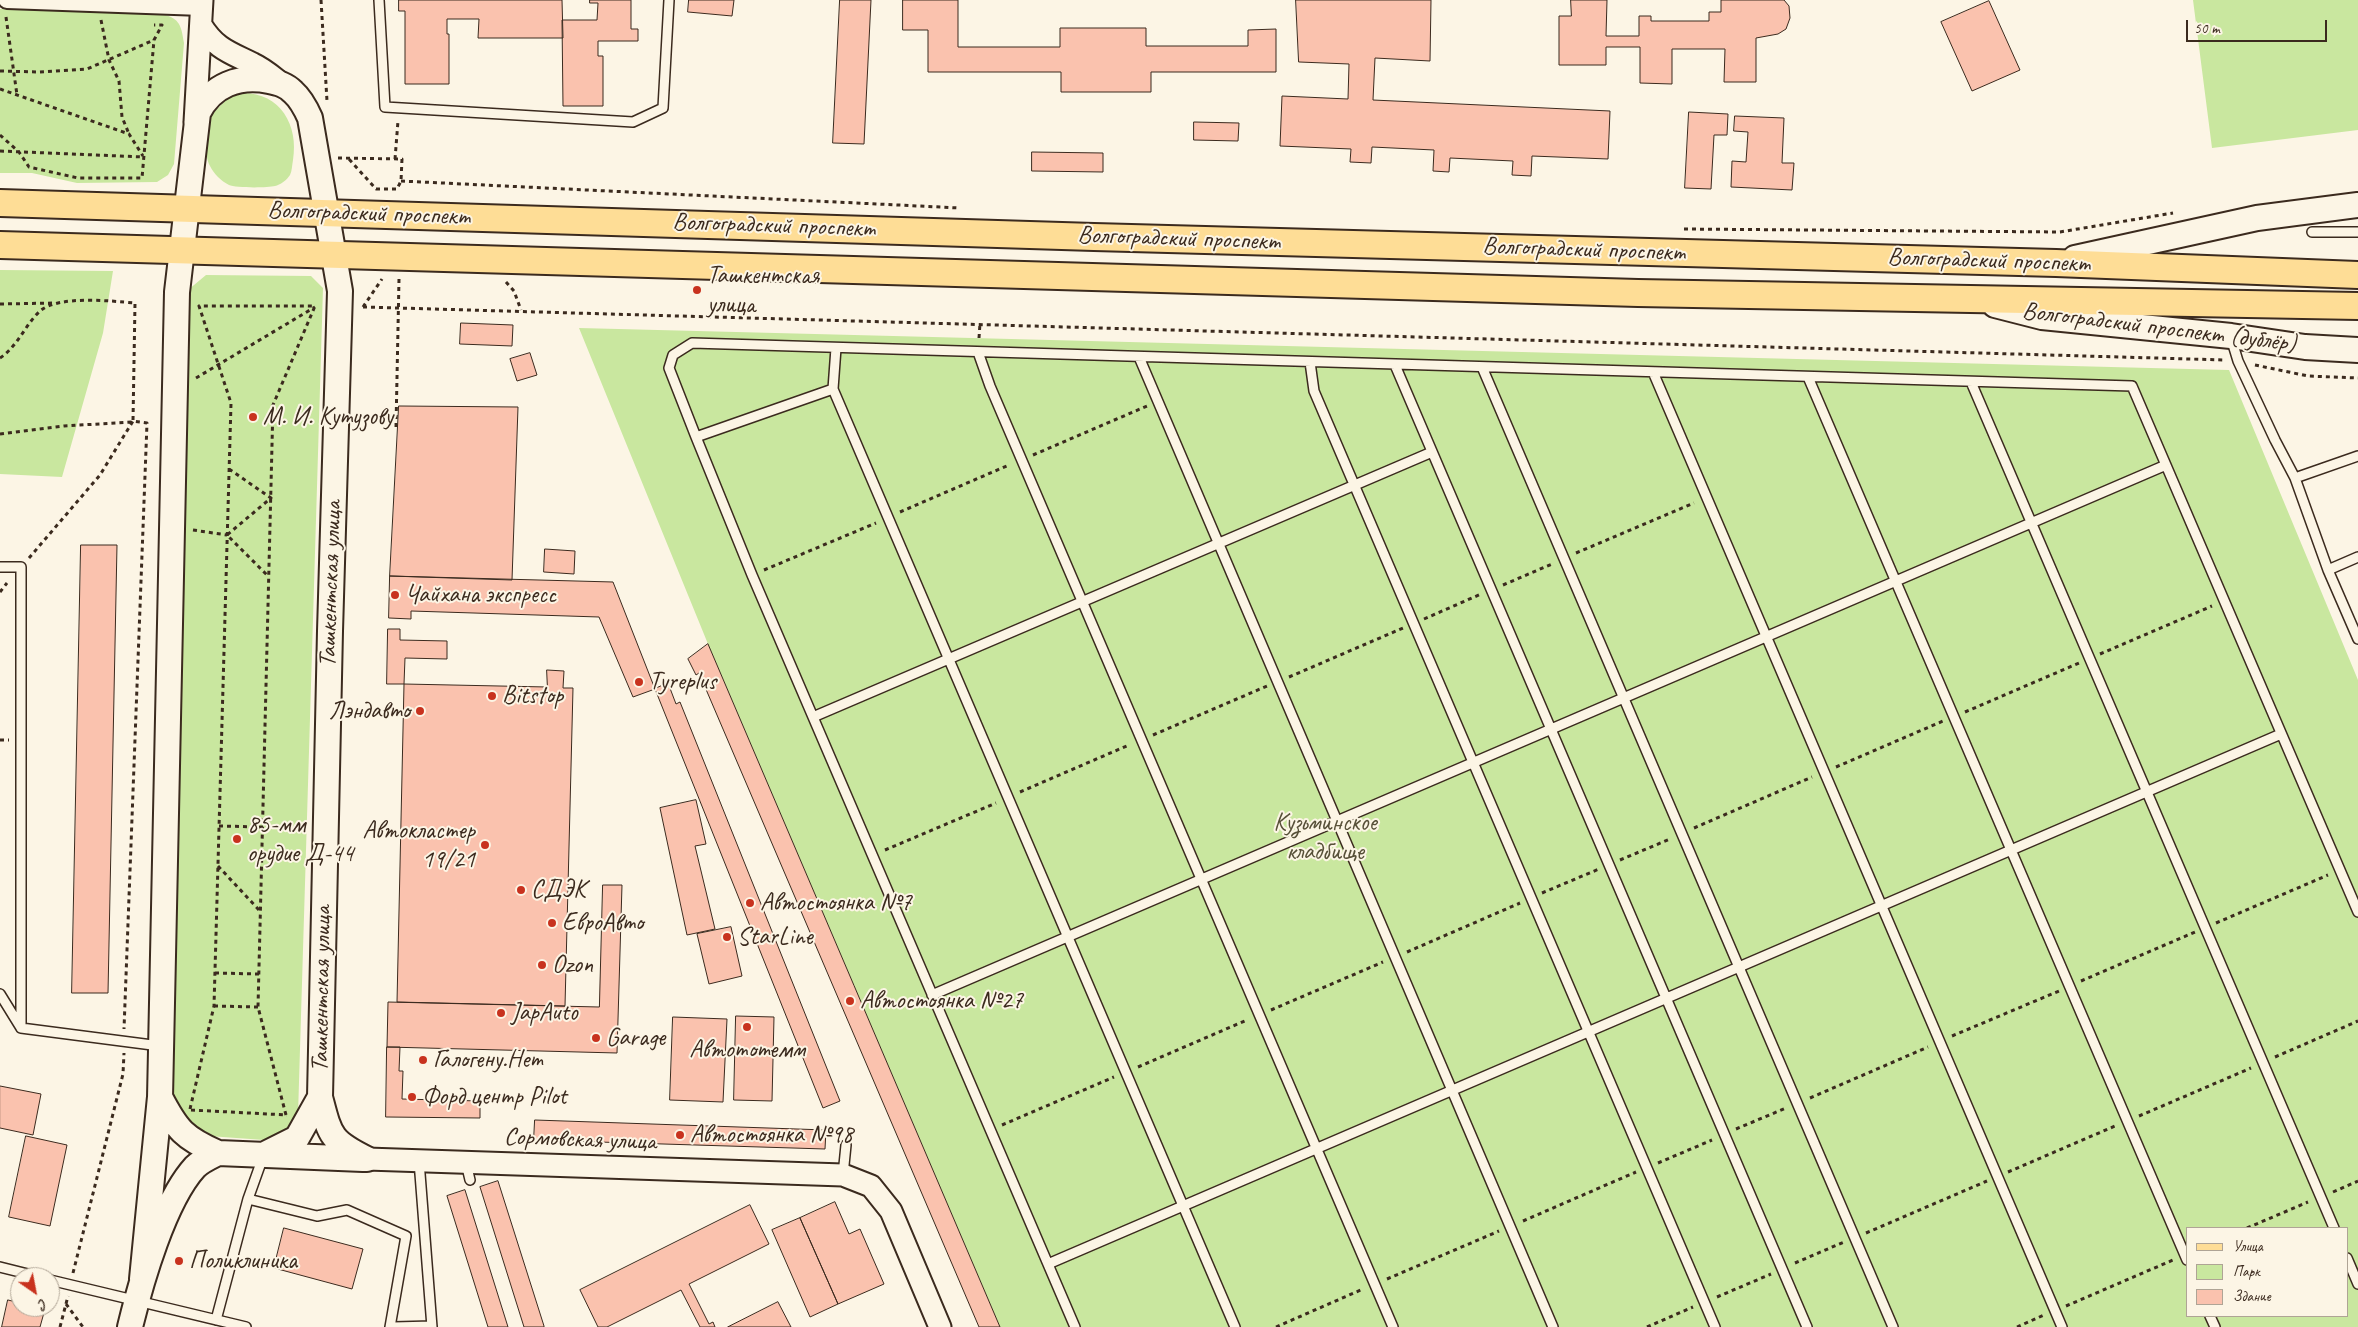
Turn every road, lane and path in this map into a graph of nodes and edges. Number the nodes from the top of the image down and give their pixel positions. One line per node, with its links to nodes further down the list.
1 (321, 0): 15 (path)
2 (378, 0): 16 (lane)
3 (669, 0): 16 (lane)
4 (97, 3): 5 (street); 6 (street); 9 (path)
5 (6, 8): 11 (path)
6 (202, 11): 12 (street, Ташкентская улица); 17 (street)
7 (162, 25): 8 (path)
8 (154, 40): 9 (path); 22 (path)
9 (109, 60): 11 (path); 19 (path)
10 (0, 71): 11 (path)
11 (13, 72): 14 (path)
12 (283, 84): 17 (main road); 32 (main road, Ташкентская улица)
13 (0, 89): 14 (path)
14 (17, 96): 19 (path)
15 (327, 106)
16 (398, 108): 25 (path)
17 (194, 128): 29 (main road)
18 (0, 134): 21 (path)
19 (128, 134): 22 (path)
20 (0, 151): 21 (path)
21 (19, 152): 22 (path); 22 (path)
22 (144, 157)
23 (335, 158): 24 (path)
24 (348, 158): 25 (path); 26 (path)
25 (396, 159): 26 (path)
26 (402, 181): 30 (path)
27 (0, 203): 29 (main road, Волгоградский проспект)
28 (2358, 205): 39 (main road, Волгоградский проспект (дублёр))
29 (187, 209): 32 (main road, Волгоградский проспект); 37 (main road)
30 (967, 209)
31 (2182, 211): 33 (path)
32 (326, 213): 38 (main road, Ташкентская улица); 39 (main road, Волгоградский проспект)
33 (1678, 228)
34 (2312, 232): 35 (lane)
35 (2358, 232)
36 (0, 245): 37 (main road, Волгоградский проспект)
37 (182, 250): 38 (main road, Волгоградский проспект); 124 (main road)
38 (335, 255): 44 (main road, Волгоградский проспект); 127 (main road, Ташкентская улица)
39 (2056, 263): 40 (main road, Волгоградский проспект)
40 (2358, 275)
41 (399, 279): 42 (path); 49 (path); 49 (path)
42 (408, 279)
43 (500, 280): 50 (path)
44 (1962, 297): 48 (main road, Волгоградский проспект); 51 (main road, Волгоградский проспект (дублёр))
45 (56, 303): 46 (path); 56 (path); 69 (path)
46 (0, 304)
47 (315, 306): 59 (path); 59 (path); 80 (path)
48 (2358, 306)
49 (397, 307): 50 (path); 70 (path)
50 (521, 310): 57 (path)
51 (2231, 336): 53 (main road, Волгоградский проспект (дублёр)); 57 (lane)
52 (836, 348): 54 (lane); 67 (lane); 72 (lane)
53 (2358, 350)
54 (978, 352): 55 (lane); 75 (lane)
55 (1139, 357): 58 (lane); 68 (lane)
56 (0, 358)
57 (2238, 361): 64 (path); 78 (lane)
58 (1310, 362): 60 (lane); 79 (lane)
59 (218, 365): 65 (path); 77 (path)
60 (1395, 365): 61 (lane); 73 (lane)
61 (1482, 367): 62 (lane); 97 (lane)
62 (1652, 372): 63 (lane); 94 (lane)
63 (1808, 377): 66 (lane); 92 (lane)
64 (2358, 378)
65 (194, 379)
66 (1971, 382): 76 (lane); 82 (lane)
67 (833, 389): 72 (lane); 81 (lane)
68 (1157, 402): 75 (path); 85 (lane)
69 (133, 422): 71 (path); 88 (path); 123 (path)
70 (396, 427)
71 (0, 434)
72 (696, 437): 90 (lane)
73 (1432, 452): 79 (lane); 99 (lane)
74 (2358, 456): 78 (lane)
75 (1021, 460): 81 (path); 93 (lane)
76 (2166, 465): 82 (lane); 100 (lane)
77 (229, 469): 80 (path); 84 (path)
78 (2295, 478): 89 (lane)
79 (1354, 485): 85 (lane); 101 (lane)
80 (271, 498): 84 (path); 91 (path)
81 (888, 518): 90 (path); 96 (lane)
82 (2032, 523): 92 (lane); 102 (lane)
83 (192, 530): 84 (path)
84 (227, 535): 91 (path); 104 (path)
85 (1218, 544): 93 (lane); 103 (lane)
86 (2358, 557): 89 (lane)
87 (0, 567): 88 (lane)
88 (21, 567): 121 (lane)
89 (2328, 570): 95 (lane)
90 (752, 575): 98 (lane)
91 (269, 577): 105 (path)
92 (1896, 581): 94 (lane); 106 (lane)
93 (1082, 602): 96 (lane); 108 (lane)
94 (1766, 637): 97 (lane); 109 (lane)
95 (2358, 639)
96 (949, 660): 98 (lane); 112 (lane)
97 (1623, 698): 99 (lane); 113 (lane)
98 (813, 718): 117 (lane)
99 (1551, 729): 101 (lane); 118 (lane)
100 (2281, 734): 102 (lane); 111 (lane)
101 (1473, 763): 103 (lane); 122 (lane)
102 (2147, 792): 106 (lane); 140 (lane)
103 (1336, 821): 108 (lane); 125 (lane)
104 (219, 826): 105 (path); 107 (path)
105 (263, 827): 110 (path)
106 (2011, 850): 109 (lane); 145 (lane)
107 (218, 866): 110 (path); 114 (path)
108 (1201, 880): 112 (lane); 133 (lane)
109 (1882, 906): 113 (lane); 153 (lane)
110 (261, 912): 115 (path)
111 (2358, 912)
112 (1068, 937): 117 (lane); 142 (lane)
113 (1739, 967): 118 (lane); 169 (lane)
114 (215, 973): 115 (path); 119 (path)
115 (259, 974): 120 (path)
116 (0, 994): 121 (lane)
117 (932, 995): 147 (lane)
118 (1666, 998): 122 (lane); 168 (lane)
119 (214, 1006): 120 (path); 129 (path)
120 (258, 1007): 130 (path)
121 (21, 1028): 123 (lane)
122 (1589, 1032): 125 (lane); 167 (lane)
123 (124, 1042): 124 (lane); 150 (path)
124 (161, 1046): 126 (main road)
125 (1452, 1090): 133 (lane); 166 (lane)
126 (160, 1097): 134 (main road, Ташкентская улица); 151 (main road)
127 (320, 1097): 135 (main road, Ташкентская улица); 136 (main road, Ташкентская улица)
128 (181, 1110): 129 (path)
129 (189, 1110): 130 (path)
130 (286, 1115): 131 (path)
131 (292, 1115)
132 (846, 1144): 138 (lane)
133 (1316, 1148): 142 (lane); 165 (lane)
134 (218, 1153): 135 (main road, Ташкентская улица); 151 (main road)
135 (264, 1155): 136 (main road, Ташкентская улица); 141 (lane)
136 (367, 1159): 137 (street, Сормовская улица)
137 (419, 1162): 138 (street, Сормовская улица); 155 (lane)
138 (843, 1175): 162 (street, Сормовская улица)
139 (2358, 1181): 140 (path)
140 (2320, 1197): 143 (path); 144 (lane)
141 (248, 1199): 154 (lane); 160 (lane)
142 (1183, 1206): 147 (lane); 164 (lane)
143 (2249, 1227)
144 (2334, 1227)
145 (2186, 1258): 153 (path)
146 (2348, 1260): 149 (lane)
147 (1048, 1264): 163 (lane)
148 (60, 1282): 150 (lane)
149 (2358, 1284)
150 (70, 1285): 151 (lane); 152 (path)
151 (140, 1290): 154 (lane); 158 (main road)
152 (66, 1304): 156 (path); 157 (path)
153 (2055, 1311): 170 (path); 171 (lane)
154 (216, 1320): 159 (lane)
155 (432, 1326): 161 (lane)
156 (60, 1327)
157 (83, 1327)
158 (130, 1327)
159 (246, 1327)
160 (390, 1327)
161 (394, 1327)
162 (940, 1327)
163 (1075, 1327)
164 (1235, 1327)
165 (1393, 1327)
166 (1553, 1327)
167 (1715, 1327)
168 (1807, 1327)
169 (1893, 1327)
170 (2017, 1327)
171 (2062, 1327)

